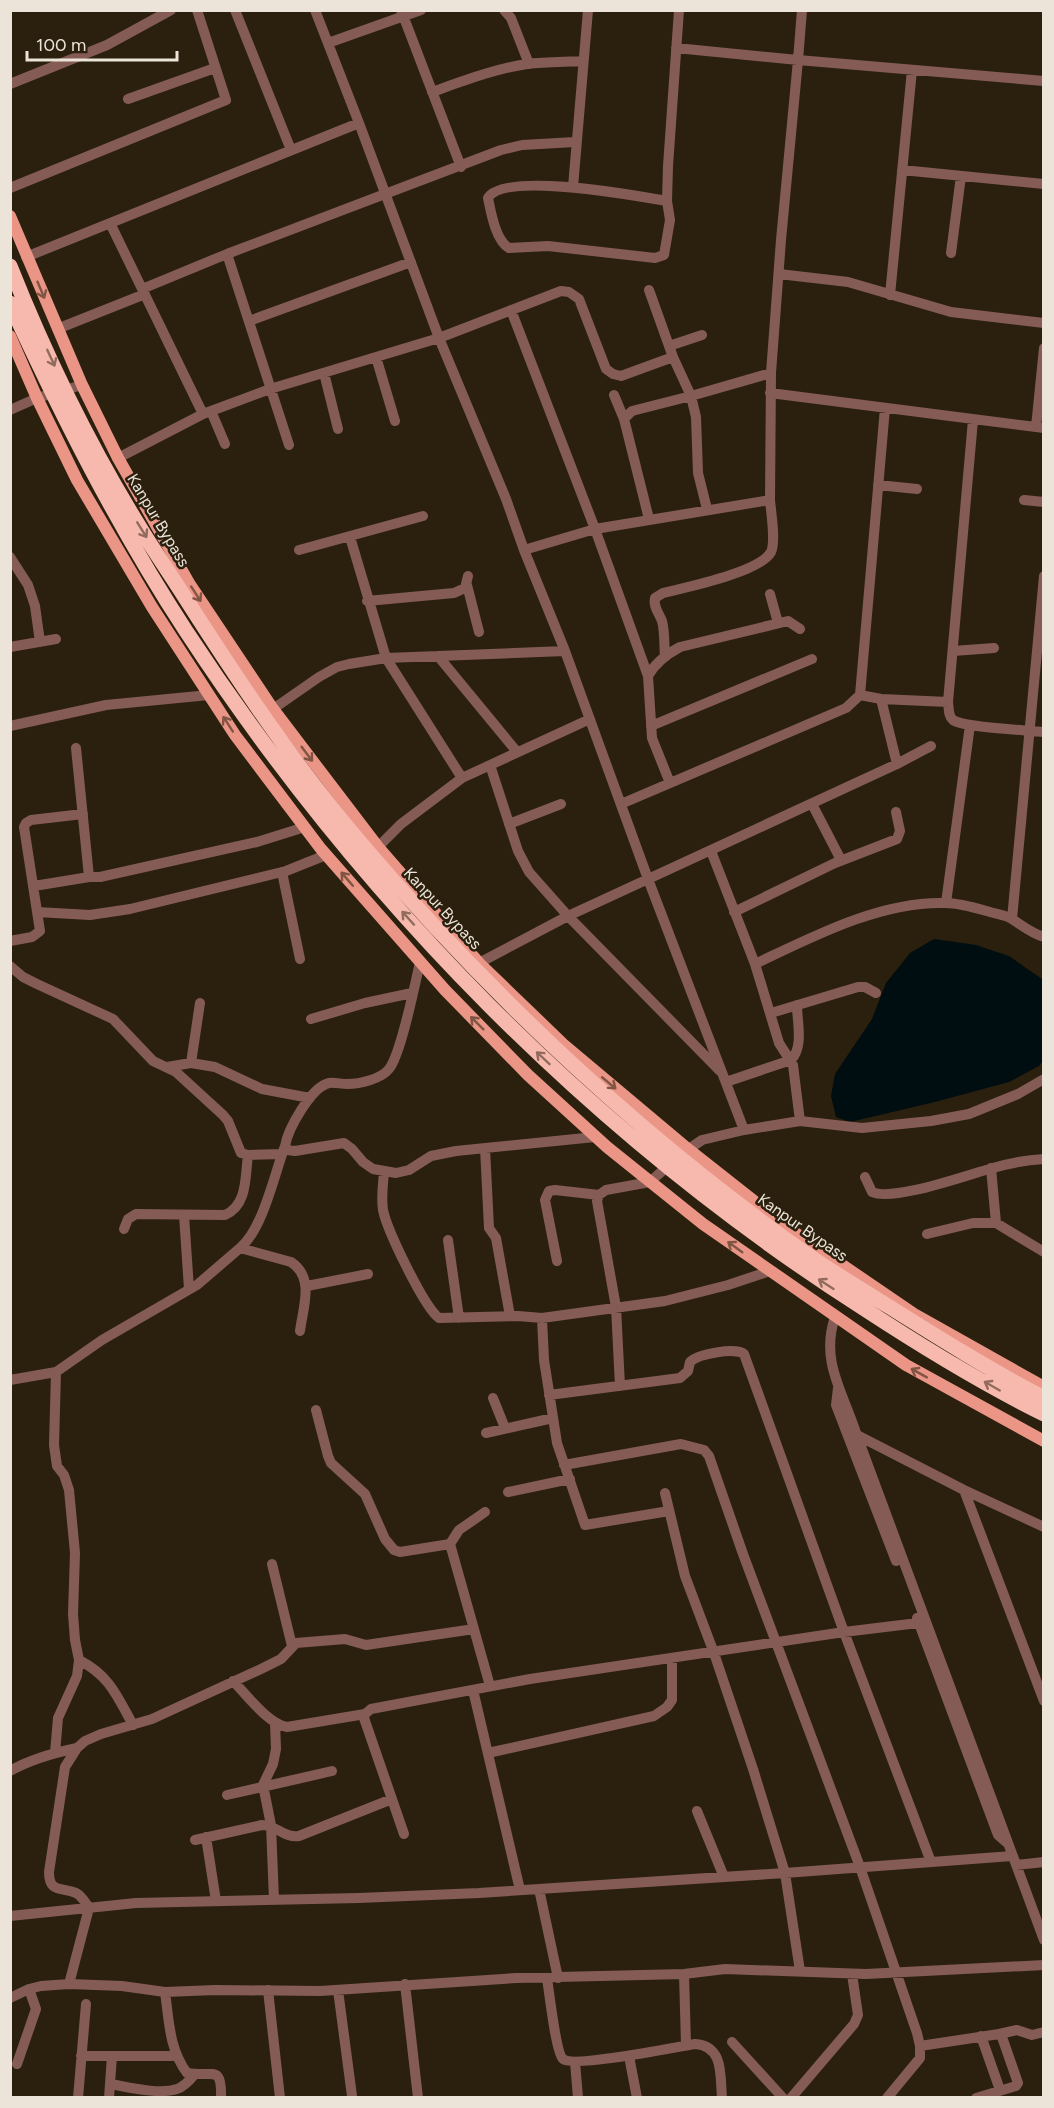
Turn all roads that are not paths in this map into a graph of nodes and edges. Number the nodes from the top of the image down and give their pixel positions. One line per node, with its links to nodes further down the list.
1 (171, 10): 11 (street)
2 (196, 10): 17 (street)
3 (236, 10): 25 (street)
4 (315, 10): 12 (street)
5 (421, 10): 10 (street)
6 (504, 10): 16 (street)
7 (588, 10): 15 (street)
8 (679, 10): 13 (street)
9 (801, 10): 14 (street)
10 (402, 14): 12 (street); 21 (street)
11 (150, 15): 20 (street)
12 (328, 43): 23 (street)
13 (675, 48): 14 (street); 33 (street)
14 (798, 60): 18 (street); 41 (street)
15 (583, 61): 16 (street); 24 (street)
16 (529, 64): 21 (street)
17 (215, 68): 22 (street); 31 (street)
18 (912, 70): 19 (street); 27 (street)
19 (1044, 81)
20 (10, 84)
21 (432, 92): 26 (street)
22 (128, 99)
23 (359, 123): 25 (street); 32 (street)
24 (575, 142): 26 (street); 30 (street)
25 (291, 150): 35 (street)
26 (461, 167): 32 (street)
27 (902, 170): 28 (street); 44 (street)
28 (961, 176): 29 (street); 36 (street)
29 (1044, 184)
30 (573, 187): 33 (street); 33 (street)
31 (10, 188)
32 (386, 193): 37 (street); 39 (street)
33 (667, 201)
34 (10, 216): 38 (main road)
35 (110, 223): 38 (street); 43 (street)
36 (951, 253)
37 (227, 254): 43 (street); 47 (street)
38 (26, 257): 49 (main road, one-way to 49)
39 (411, 262): 47 (street); 52 (street)
40 (10, 266): 199 (highway, Kanpur Bypass, one-way to 199, bridge)
41 (778, 274): 44 (street); 57 (street)
42 (649, 290): 54 (street)
43 (144, 292): 49 (street); 66 (street)
44 (890, 295): 48 (street)
45 (10, 303): 201 (highway, Kanpur Bypass, one-way to 45, bridge)
46 (512, 310): 52 (street); 54 (street); 83 (street)
47 (249, 321): 59 (street)
48 (1044, 323)
49 (57, 329): 58 (main road)
50 (702, 335): 54 (street)
51 (10, 336): 63 (main road)
52 (439, 338): 55 (street); 86 (street)
53 (1044, 348): 70 (street)
54 (671, 351): 62 (street)
55 (376, 357): 56 (street); 69 (street)
56 (324, 373): 59 (street); 71 (street)
57 (771, 373): 60 (street); 62 (street)
58 (82, 385): 63 (street); 74 (main road)
59 (270, 389): 66 (street); 73 (street)
60 (770, 393): 64 (street); 77 (street)
61 (614, 395): 67 (street)
62 (691, 396): 67 (street); 80 (street)
63 (37, 398): 65 (street); 105 (main road)
64 (885, 408): 68 (street); 75 (street)
65 (10, 410)
66 (207, 413): 72 (street); 74 (street)
67 (624, 419): 82 (street)
68 (973, 420): 70 (street); 99 (street)
69 (395, 421)
70 (1040, 428)
71 (339, 429)
72 (225, 444)
73 (289, 445)
74 (118, 458): 109 (main road, one-way to 109)
75 (878, 485): 76 (street); 106 (street)
76 (917, 489)
77 (770, 500): 80 (street); 101 (street)
78 (1024, 500): 79 (street)
79 (1044, 502)
80 (707, 509): 82 (street)
81 (423, 516): 84 (street)
82 (649, 519): 83 (street)
83 (595, 529): 86 (street); 104 (street)
84 (350, 537): 85 (street); 90 (street)
85 (299, 550)
86 (524, 550): 98 (street)
87 (10, 557): 95 (street)
88 (1044, 576): 114 (street)
89 (770, 594): 91 (street)
90 (367, 601): 93 (street); 102 (street)
91 (778, 623): 92 (street); 101 (street)
92 (800, 629)
93 (479, 632)
94 (56, 639): 95 (street)
95 (40, 642): 96 (street)
96 (10, 647)
97 (994, 648): 99 (street)
98 (565, 651): 100 (street); 110 (street)
99 (953, 651): 108 (street)
100 (438, 656): 102 (street); 118 (street)
101 (664, 657): 104 (street)
102 (386, 658): 109 (street); 121 (street)
103 (812, 659): 113 (street)
104 (648, 676): 113 (street)
105 (209, 695): 112 (street); 129 (main road, one-way to 105)
106 (860, 695): 107 (street); 122 (street)
107 (881, 699): 108 (street); 119 (street)
108 (948, 702): 111 (street)
109 (273, 709): 130 (main road, one-way to 130)
110 (590, 719): 118 (street); 124 (street)
111 (970, 725): 114 (street); 138 (street)
112 (10, 726)
113 (651, 726): 122 (street)
114 (1029, 731): 115 (street); 142 (street)
115 (1044, 732)
116 (931, 746): 119 (street)
117 (76, 748): 127 (street)
118 (517, 752): 120 (street)
119 (897, 764): 125 (street)
120 (490, 765): 121 (street); 128 (street)
121 (462, 778): 130 (street)
122 (670, 783): 124 (street)
123 (561, 804): 128 (street)
124 (621, 804): 136 (street)
125 (812, 804): 131 (street); 133 (street)
126 (896, 812): 133 (street)
127 (83, 814): 135 (street); 137 (street)
128 (509, 824): 141 (street)
129 (305, 827): 132 (main road); 135 (street)
130 (378, 848): 147 (main road)
131 (711, 851): 136 (street); 140 (street)
132 (326, 855): 134 (street); 146 (main road, one-way to 132)
133 (842, 860): 140 (street)
134 (282, 872): 139 (street); 145 (street)
135 (89, 878): 137 (street)
136 (648, 879): 141 (street); 159 (street)
137 (34, 886): 139 (street)
138 (946, 903): 142 (street); 148 (street)
139 (38, 912): 144 (street)
140 (734, 912): 148 (street)
141 (568, 916): 147 (street); 159 (street)
142 (1012, 919): 143 (street)
143 (1044, 937)
144 (10, 941)
145 (300, 959)
146 (420, 963): 150 (street); 164 (main road, one-way to 146)
147 (479, 963): 166 (main road, one-way to 166)
148 (755, 964): 154 (street)
149 (10, 966): 158 (street)
150 (412, 993): 155 (street); 161 (street)
151 (876, 993): 153 (street)
152 (200, 1003): 157 (street)
153 (797, 1005): 154 (street); 156 (street)
154 (771, 1013): 156 (street)
155 (310, 1019)
156 (791, 1060): 159 (street); 162 (street)
157 (191, 1063): 158 (street); 161 (street)
158 (167, 1068): 168 (street)
159 (725, 1078): 163 (street)
160 (1044, 1079): 162 (street)
161 (310, 1098): 167 (street)
162 (800, 1121): 163 (street)
163 (744, 1130): 166 (street)
164 (595, 1137): 165 (street); 173 (main road)
165 (484, 1148): 171 (street); 188 (street)
166 (688, 1149): 173 (street); 196 (main road)
167 (283, 1150): 168 (street); 171 (street); 180 (street)
168 (248, 1155): 175 (street)
169 (1044, 1159): 170 (street)
170 (991, 1168): 172 (street); 176 (street)
171 (384, 1172): 190 (street)
172 (865, 1177)
173 (650, 1182): 174 (street); 183 (main road, one-way to 173)
174 (599, 1195): 182 (street); 187 (street)
175 (184, 1215): 177 (street); 186 (street)
176 (996, 1223): 178 (street); 181 (street)
177 (124, 1229)
178 (927, 1234)
179 (448, 1240): 190 (street)
180 (240, 1248): 185 (street); 186 (street)
181 (1044, 1252)
182 (558, 1261)
183 (770, 1271): 187 (street); 189 (main road)
184 (368, 1274): 185 (street)
185 (307, 1286): 192 (street)
186 (189, 1289): 193 (street)
187 (616, 1307): 191 (street); 195 (street)
188 (510, 1316): 190 (street); 191 (street)
189 (835, 1317): 205 (street); 206 (main road, one-way to 189)
190 (459, 1318)
191 (542, 1318): 197 (street)
192 (300, 1331)
193 (56, 1372): 194 (street); 224 (street)
194 (10, 1380)
195 (620, 1386): 197 (street); 219 (street)
196 (1044, 1387)
197 (549, 1395): 202 (street)
198 (493, 1398): 203 (street)
199 (1044, 1398)
200 (316, 1410): 215 (street)
201 (1044, 1414)
202 (553, 1418): 203 (street); 207 (street)
203 (505, 1428): 204 (street)
204 (486, 1432)
205 (851, 1433): 209 (street); 217 (street)
206 (1044, 1441)
207 (564, 1465): 208 (street); 220 (street)
208 (570, 1479): 210 (street); 212 (street)
209 (964, 1490): 214 (street); 228 (street)
210 (508, 1492)
211 (665, 1493): 212 (street)
212 (669, 1511): 222 (street)
213 (485, 1512): 215 (street)
214 (1044, 1527)
215 (450, 1544): 218 (street)
216 (272, 1564): 221 (street)
217 (922, 1622): 219 (street); 245 (street)
218 (474, 1629): 221 (street); 226 (street)
219 (844, 1632): 220 (street); 246 (street)
220 (777, 1643): 222 (street); 248 (street)
221 (292, 1646): 225 (street)
222 (714, 1653): 223 (street); 249 (street)
223 (672, 1659): 226 (street); 234 (street)
224 (79, 1660): 231 (street); 233 (street)
225 (233, 1680): 230 (street); 231 (street)
226 (490, 1686): 227 (street)
227 (473, 1690): 229 (street); 234 (street)
228 (1044, 1701)
229 (365, 1713): 230 (street); 239 (street)
230 (275, 1723): 237 (street)
231 (133, 1725): 232 (street)
232 (76, 1748): 233 (street); 255 (street)
233 (55, 1752): 235 (street)
234 (488, 1753): 252 (street)
235 (10, 1771)
236 (332, 1771): 237 (street)
237 (263, 1785): 238 (street); 241 (street)
238 (227, 1795)
239 (392, 1799): 241 (street); 242 (street)
240 (697, 1810): 250 (street)
241 (271, 1825): 243 (street); 253 (street)
242 (404, 1834)
243 (206, 1837): 244 (street); 254 (street)
244 (195, 1840)
245 (1014, 1860): 246 (street); 247 (street); 257 (street)
246 (931, 1862): 248 (street)
247 (1044, 1862)
248 (860, 1867): 249 (street); 260 (street)
249 (785, 1873): 250 (street); 259 (street)
250 (724, 1877): 251 (street)
251 (539, 1889): 252 (street); 263 (street)
252 (520, 1890): 253 (street)
253 (274, 1900): 254 (street)
254 (216, 1901): 255 (street)
255 (89, 1908): 256 (street); 264 (street)
256 (10, 1916)
257 (1044, 1940)
258 (1044, 1965): 260 (street)
259 (800, 1971): 261 (street); 262 (street)
260 (897, 1973): 262 (street); 277 (street)
261 (684, 1974): 263 (street); 276 (street)
262 (852, 1974): 297 (street)
263 (553, 1978): 265 (street); 282 (street)
264 (69, 1984): 266 (street); 269 (street)
265 (405, 1984): 268 (street); 292 (street)
266 (29, 1989): 270 (street); 283 (street)
267 (268, 1990): 268 (street); 269 (street); 291 (street)
268 (338, 1990): 287 (street)
269 (165, 1992): 280 (street)
270 (10, 1998)
271 (86, 2004): 278 (street)
272 (1044, 2032): 273 (street)
273 (999, 2034): 274 (street); 286 (street)
274 (981, 2036): 277 (street); 286 (street)
275 (732, 2042): 296 (street)
276 (686, 2045): 281 (street); 295 (street)
277 (920, 2046): 298 (street)
278 (81, 2056): 279 (street); 288 (street)
279 (112, 2056): 280 (street); 285 (street)
280 (177, 2056): 284 (street)
281 (629, 2056): 282 (street); 294 (street)
282 (575, 2062): 293 (street)
283 (17, 2064)
284 (195, 2074): 285 (street); 290 (street)
285 (110, 2084): 289 (street)
286 (1000, 2090): 299 (street)
287 (352, 2096)
288 (78, 2097)
289 (109, 2097)
290 (221, 2097)
291 (280, 2097)
292 (418, 2097)
293 (578, 2097)
294 (637, 2097)
295 (722, 2097)
296 (783, 2097)
297 (791, 2097)
298 (887, 2097)
299 (976, 2097)

